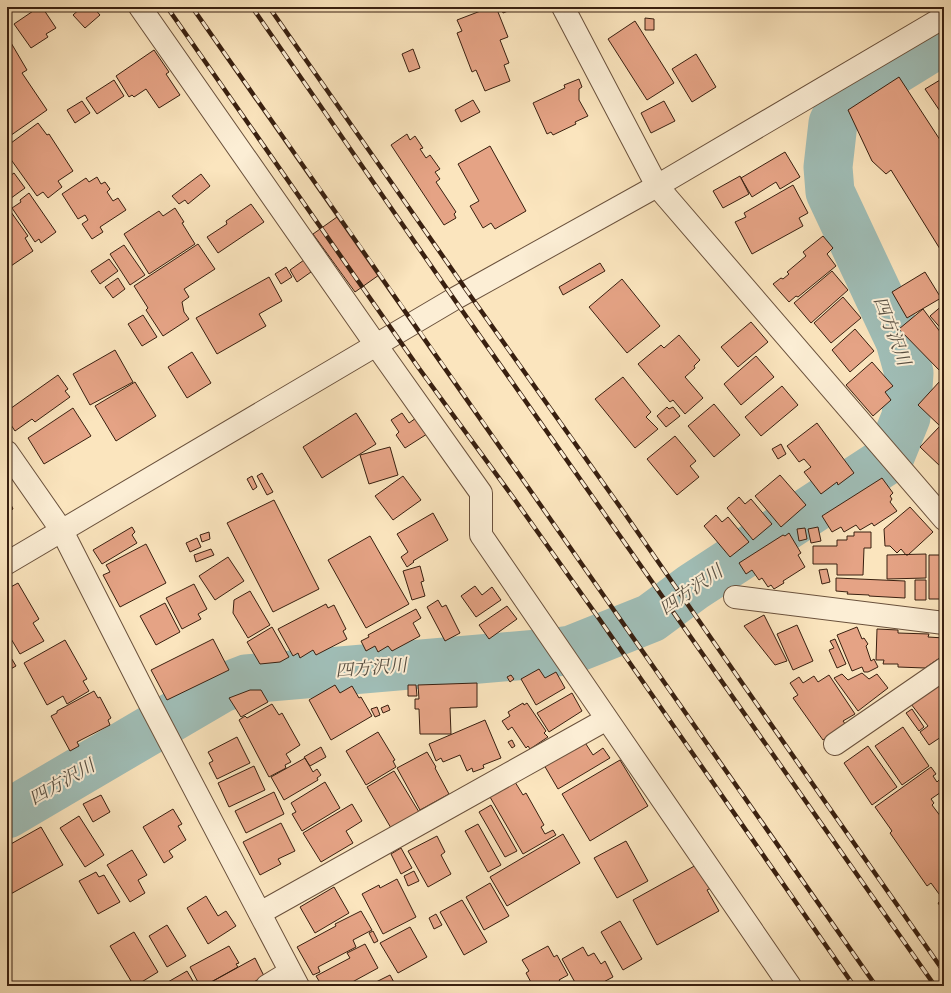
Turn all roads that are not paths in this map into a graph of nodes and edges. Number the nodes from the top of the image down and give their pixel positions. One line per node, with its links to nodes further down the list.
1 (140, 7): 5 (street)
2 (563, 7): 4 (street)
3 (944, 17): 4 (street)
4 (657, 186): 5 (street); 7 (street)
5 (376, 345): 8 (street); 13 (street)
6 (7, 452): 8 (street)
7 (944, 519)
8 (62, 531): 9 (street); 15 (street)
9 (7, 563)
10 (735, 597): 11 (street)
11 (944, 623)
12 (944, 669): 14 (street)
13 (606, 719): 15 (street); 18 (street)
14 (835, 744)
15 (260, 913): 16 (street)
16 (294, 979): 17 (street)
17 (267, 986)
18 (790, 986)

